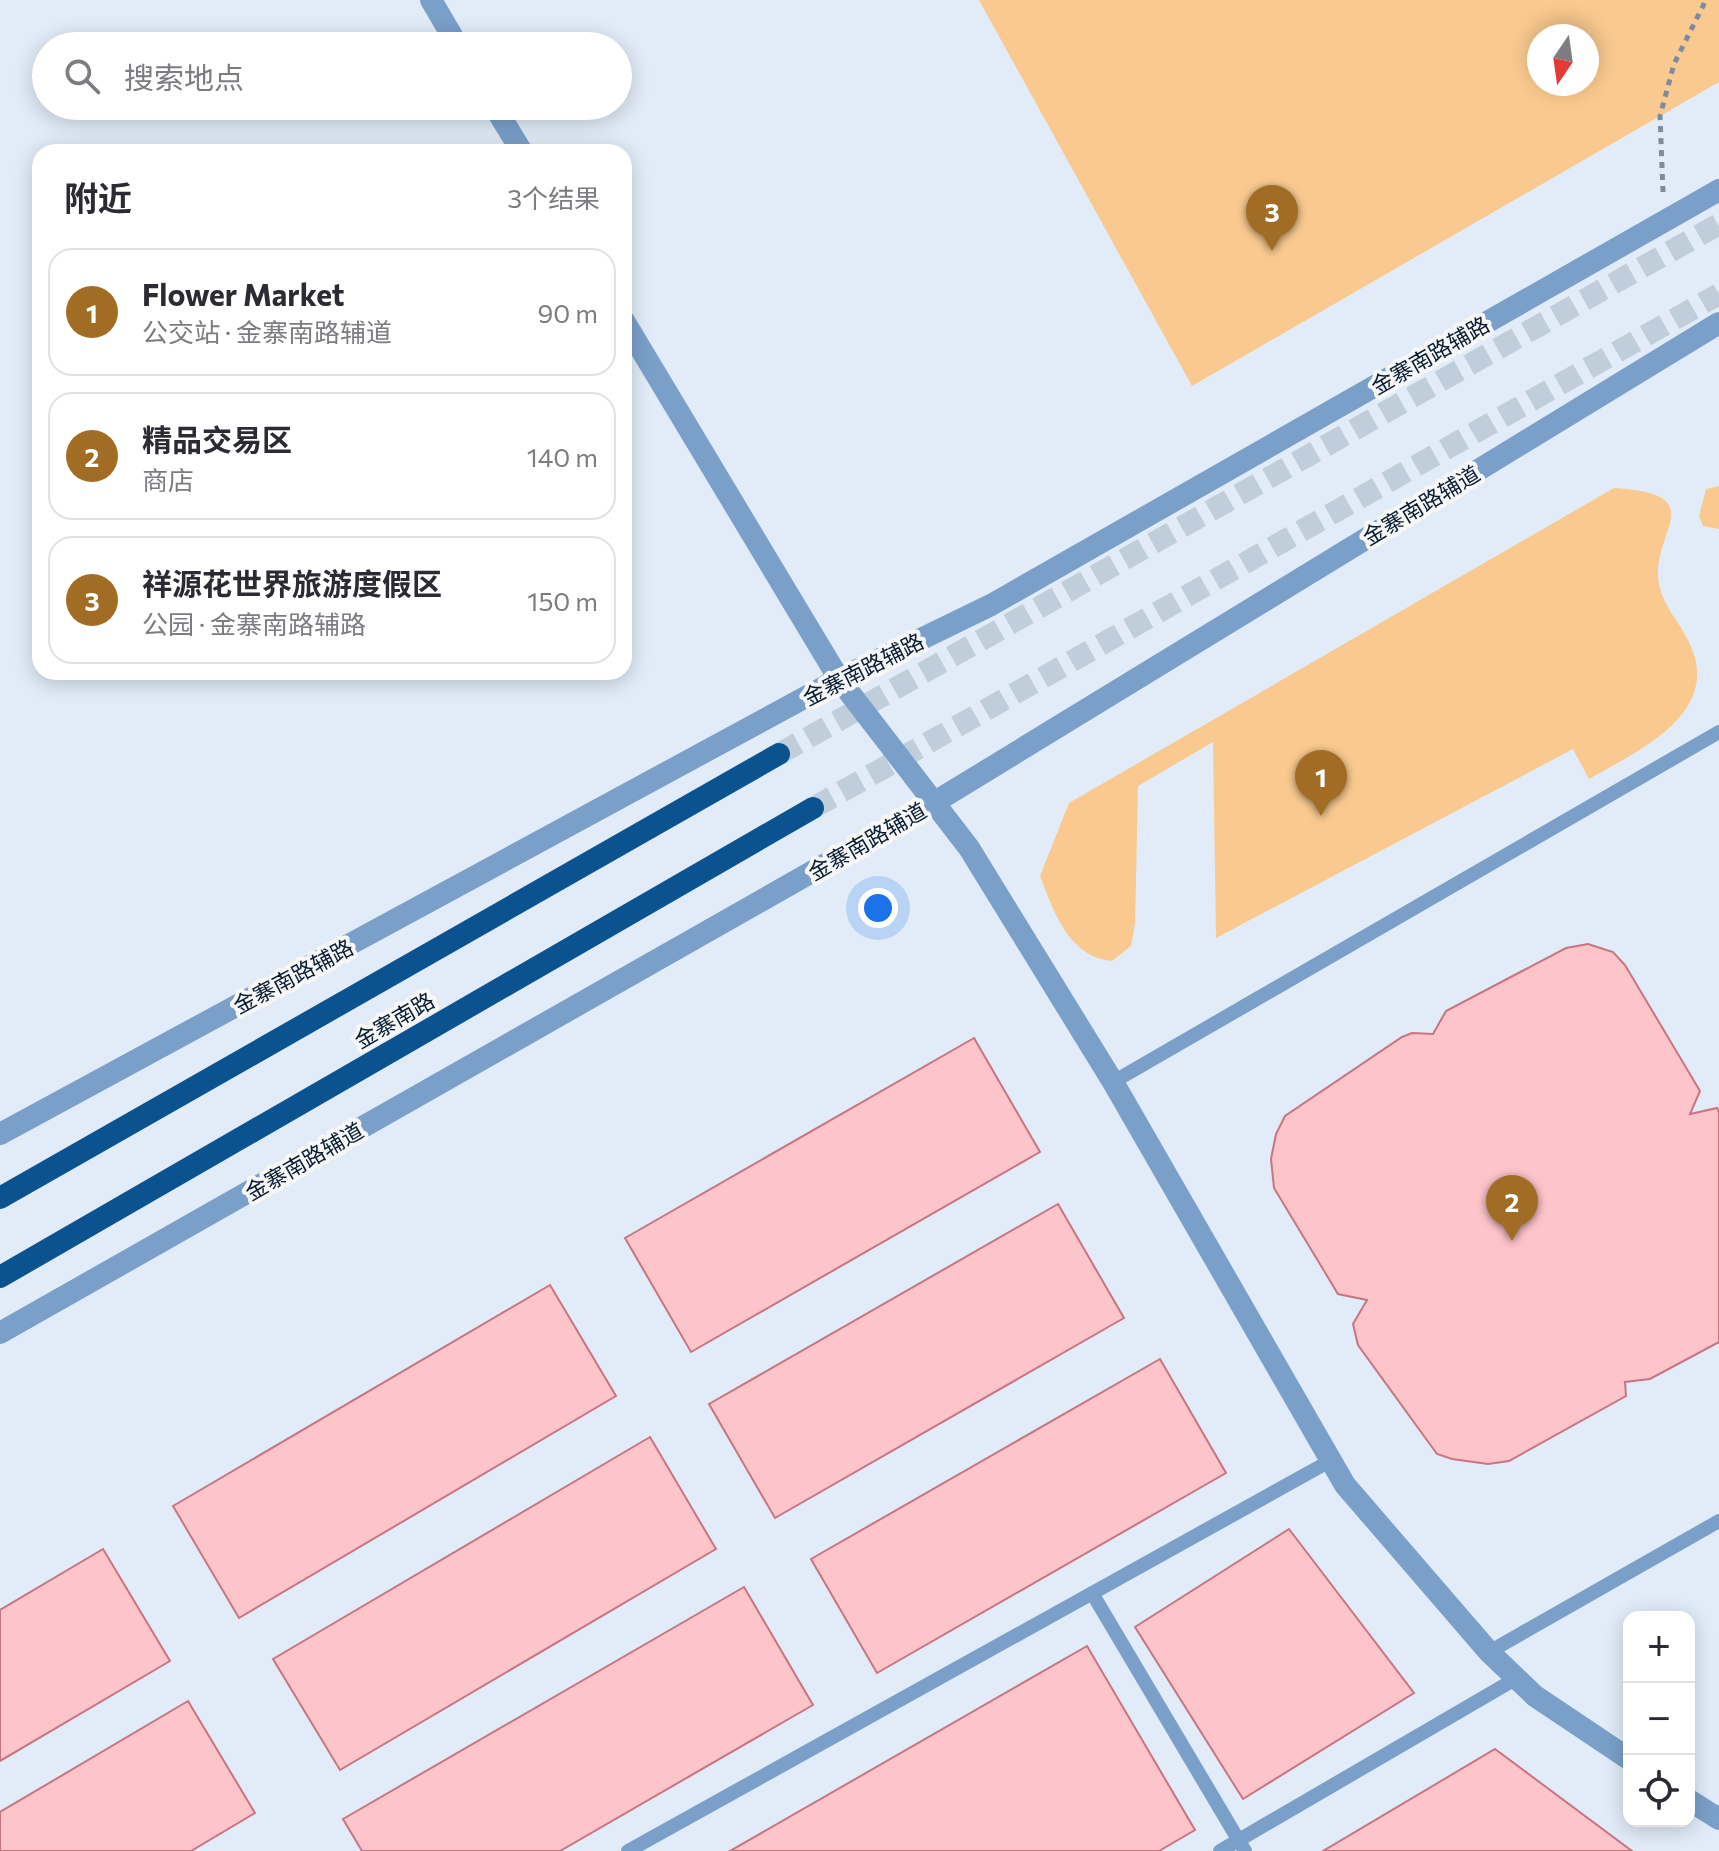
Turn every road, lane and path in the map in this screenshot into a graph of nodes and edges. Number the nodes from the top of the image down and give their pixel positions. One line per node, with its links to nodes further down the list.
1 (431, 0): 3 (street)
2 (1706, 0): 7 (path)
3 (450, 32)
4 (503, 120): 5 (street)
5 (517, 144)
6 (1719, 190): 7 (street, 金寨南路辅路)
7 (1664, 221): 10 (street, 金寨南路辅路)
8 (1719, 323): 13 (street, 金寨南路辅道)
9 (632, 334): 10 (street)
10 (839, 679): 13 (street); 16 (street, 金寨南路辅路)
11 (1719, 732): 15 (lane)
12 (779, 754): 17 (highway, 金寨南路)
13 (935, 802): 15 (street); 19 (street, 金寨南路辅道)
14 (813, 808): 18 (highway, 金寨南路)
15 (1113, 1082): 20 (street)
16 (0, 1134)
17 (0, 1198)
18 (0, 1277)
19 (0, 1333)
20 (1330, 1461): 22 (lane); 23 (street)
21 (1719, 1521): 23 (lane)
22 (1092, 1593): 28 (lane); 29 (lane)
23 (1489, 1652): 24 (street)
24 (1517, 1678): 25 (street); 28 (lane)
25 (1623, 1755)
26 (1695, 1804): 27 (street)
27 (1719, 1819)
28 (1242, 1846): 30 (lane)
29 (628, 1851)
30 (1220, 1851)

